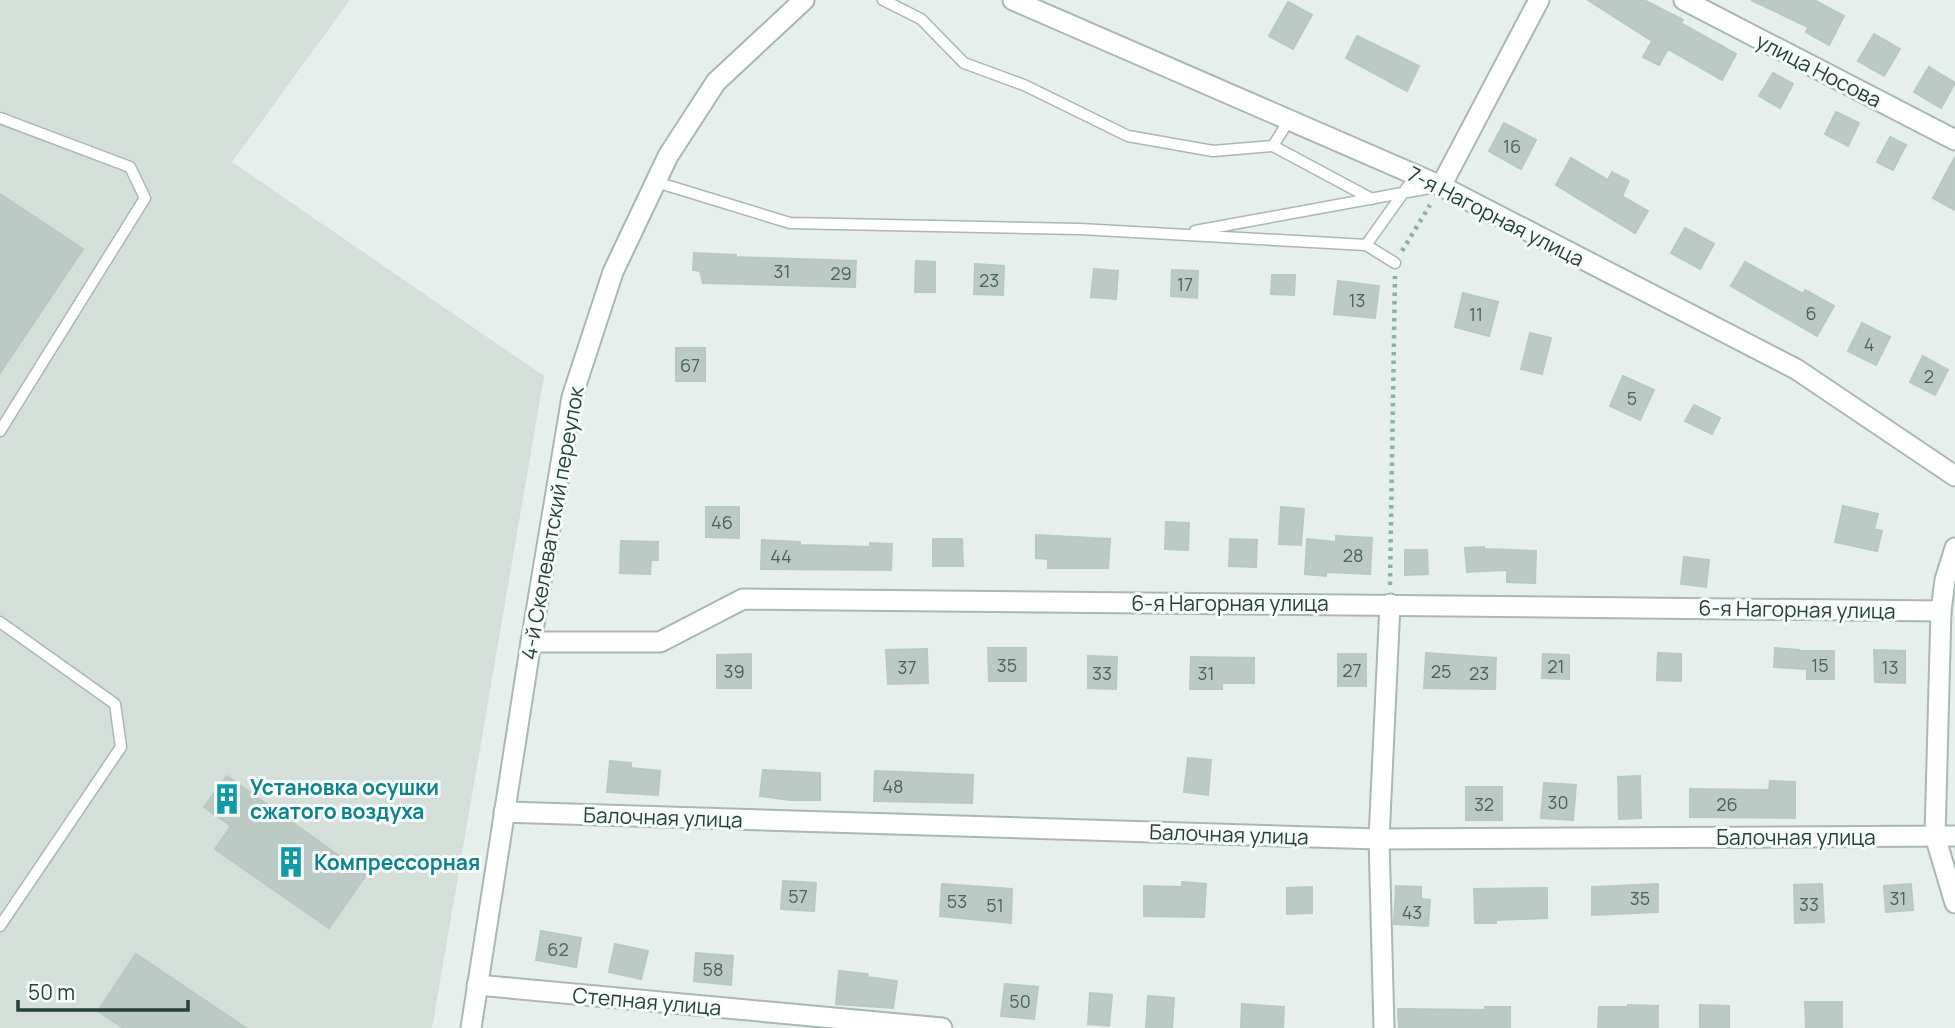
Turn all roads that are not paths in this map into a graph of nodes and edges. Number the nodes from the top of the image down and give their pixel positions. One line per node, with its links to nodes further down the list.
1 (804, 0): 11 (street, 4-й Скелеватский переулок)
2 (883, 0): 9 (lane)
3 (1013, 0): 7 (street, 7-я Нагорная улица)
4 (1539, 0): 12 (street)
5 (1684, 0): 8 (street, улица Носова)
6 (0, 118): 18 (lane)
7 (1289, 120): 9 (lane); 10 (street, 7-я Нагорная улица)
8 (1955, 140)
9 (1273, 146): 14 (lane)
10 (1416, 175): 12 (street, 7-я Нагорная улица); 13 (lane)
11 (656, 182): 15 (lane); 24 (street, 4-й Скелеватский переулок)
12 (1441, 186): 13 (lane); 19 (street, 7-я Нагорная улица)
13 (1403, 193): 14 (lane); 16 (lane)
14 (1372, 199): 15 (lane)
15 (1177, 234): 16 (lane)
16 (1366, 245): 17 (lane)
17 (1395, 262)
18 (0, 431)
19 (1955, 476)
20 (1955, 548): 22 (street)
21 (1390, 604): 22 (street, 6-я Нагорная улица); 24 (street, 6-я Нагорная улица); 28 (street)
22 (1941, 611): 26 (street)
23 (0, 622): 30 (lane)
24 (531, 642): 25 (street, 4-й Скелеватский переулок)
25 (504, 812): 28 (street, Балочная улица); 31 (street, 4-й Скелеватский переулок)
26 (1935, 836): 27 (street, Балочная улица); 28 (street, Балочная улица); 29 (street)
27 (1955, 836)
28 (1379, 839): 34 (street)
29 (1955, 903)
30 (0, 926)
31 (477, 985): 32 (street, 4-й Скелеватский переулок); 33 (street, Степная улица)
32 (471, 1028)
33 (942, 1028)
34 (1384, 1028)

